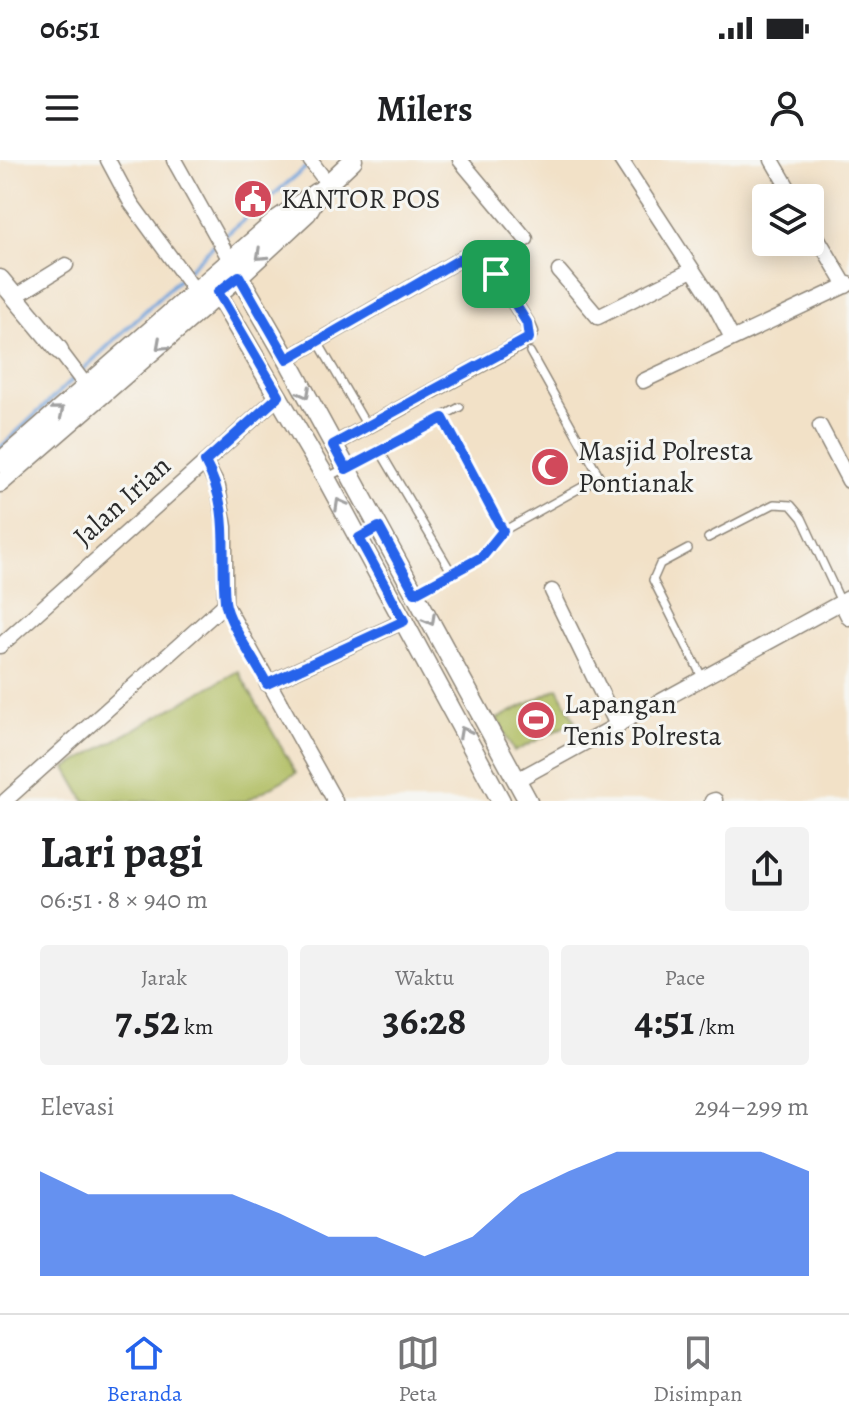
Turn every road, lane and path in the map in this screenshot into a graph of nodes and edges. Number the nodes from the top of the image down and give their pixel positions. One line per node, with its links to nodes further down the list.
1 (108, 160): 17 (street)
2 (174, 160): 12 (street)
3 (353, 160): 7 (street)
4 (460, 160): 9 (street)
5 (621, 160): 13 (street)
6 (772, 160): 8 (street)
7 (319, 177): 12 (street)
8 (786, 184)
9 (526, 239)
10 (824, 247): 16 (street)
11 (66, 265): 18 (street)
12 (233, 266): 17 (street); 23 (street)
13 (692, 270): 14 (street); 19 (street)
14 (559, 271)
15 (0, 279): 18 (street)
16 (848, 285): 19 (street)
17 (203, 286): 25 (street); 26 (street); 38 (street, one-way to 38)
18 (16, 296): 21 (street)
19 (732, 338): 24 (street)
20 (318, 341): 23 (street); 29 (lane); 29 (street)
21 (59, 350): 25 (street)
22 (530, 352): 40 (lane)
23 (287, 359): 31 (street, one-way to 31)
24 (643, 381)
25 (87, 386): 33 (street, one-way to 25)
26 (279, 396): 34 (street, Jalan Irian); 36 (street)
27 (460, 407): 28 (lane)
28 (443, 418): 32 (lane); 40 (lane)
29 (367, 426): 31 (street)
30 (820, 426): 37 (street)
31 (333, 445): 35 (street)
32 (380, 451): 35 (lane); 44 (lane)
33 (0, 462)
34 (205, 462): 48 (street); 51 (street, Jalan Irian)
35 (346, 469): 36 (lane); 39 (street)
36 (326, 478): 41 (street, one-way to 36)
37 (849, 481)
38 (0, 483)
39 (379, 527): 41 (street); 46 (street)
40 (503, 531): 44 (lane)
41 (359, 538): 50 (street)
42 (708, 538): 47 (lane)
43 (688, 549): 52 (lane)
44 (452, 573): 46 (lane)
45 (552, 591): 54 (street)
46 (415, 593): 55 (street, one-way to 55)
47 (845, 600): 49 (street); 52 (street)
48 (225, 604): 53 (street); 56 (street)
49 (849, 618)
50 (404, 621): 53 (street); 58 (street, one-way to 50)
51 (0, 646)
52 (703, 679): 54 (street)
53 (267, 684): 57 (street)
54 (618, 727): 55 (street)
55 (517, 780): 59 (street)
56 (5, 801)
57 (335, 801)
58 (501, 801)
59 (528, 801)

